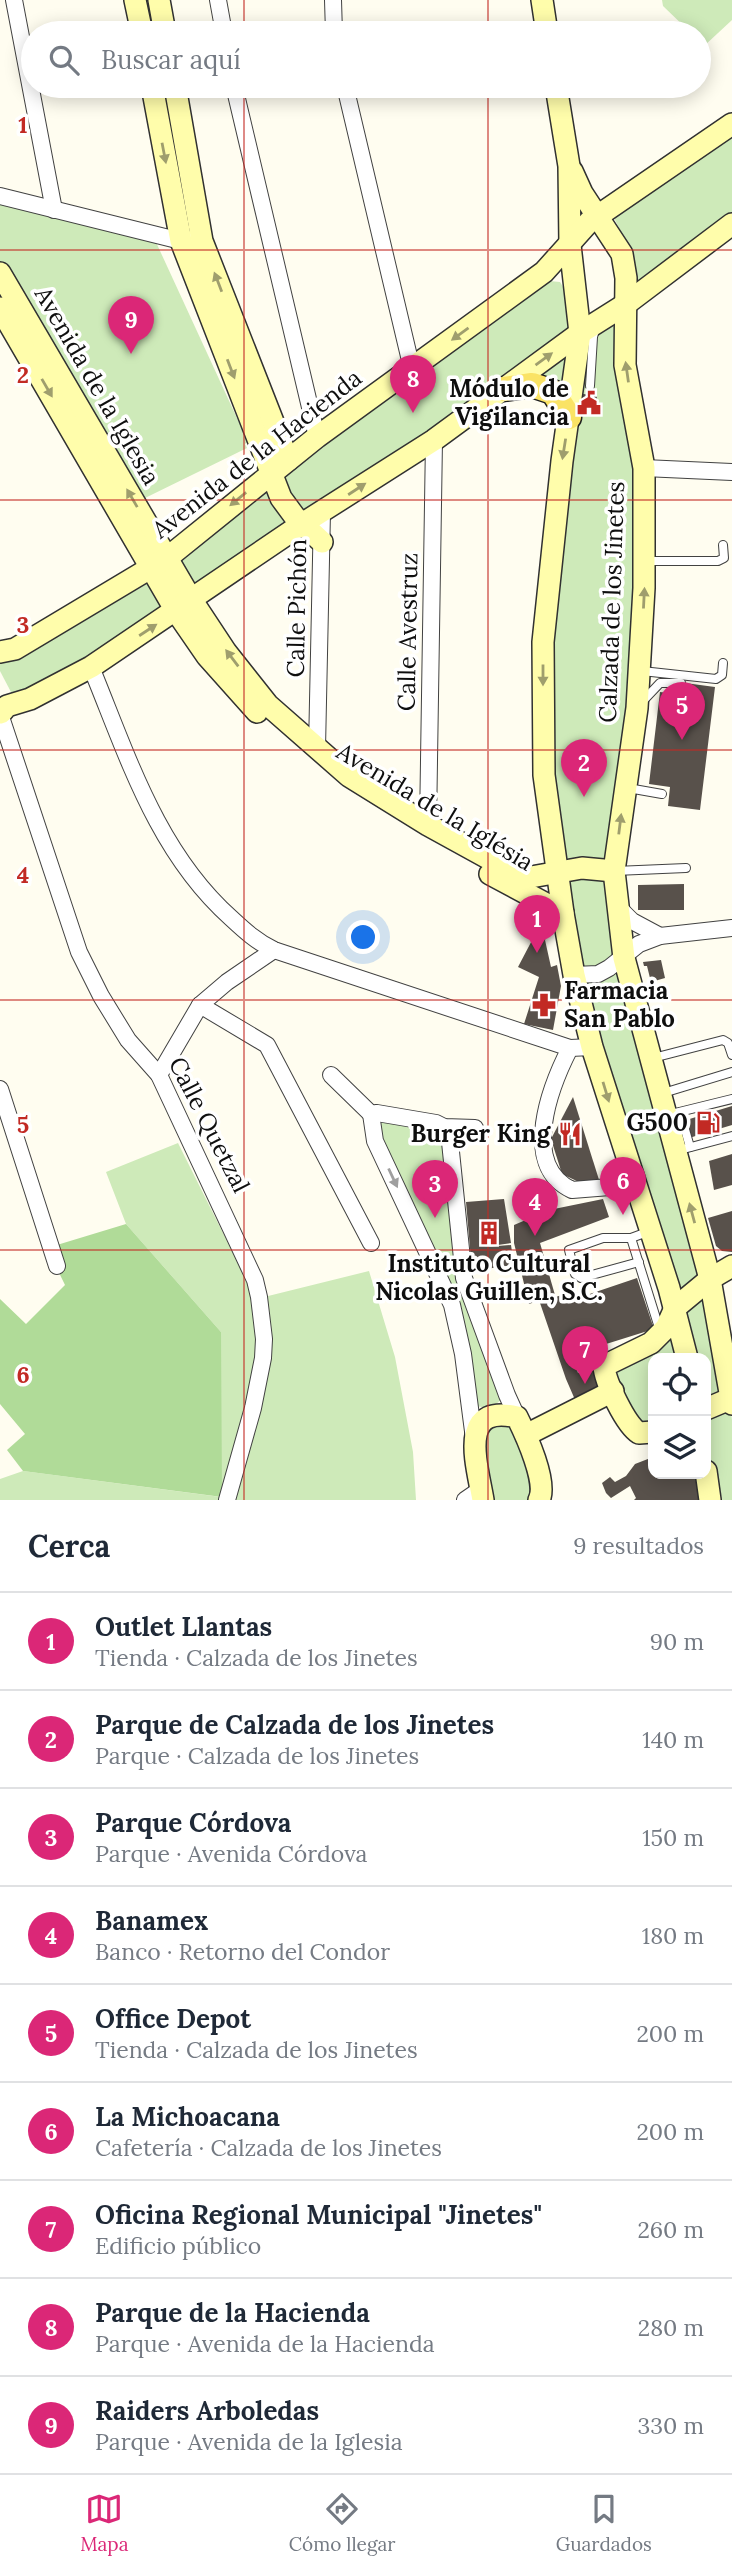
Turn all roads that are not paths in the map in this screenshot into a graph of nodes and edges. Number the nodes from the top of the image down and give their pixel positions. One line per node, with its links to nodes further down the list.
1 (14, 0): 12 (street)
2 (135, 0): 7 (main road)
3 (159, 0): 8 (main road)
4 (218, 0): 9 (street)
5 (333, 0): 10 (street)
6 (542, 0): 11 (main road)
7 (139, 21)
8 (163, 21)
9 (222, 21)
10 (334, 21)
11 (545, 21)
12 (21, 37)
13 (33, 98): 24 (street)
14 (154, 98): 22 (main road, one-way to 22)
15 (176, 98): 23 (main road)
16 (237, 98): 39 (street)
17 (348, 98): 35 (street)
18 (558, 98): 20 (main road)
19 (732, 124): 25 (main road, Avenida de la Hacienda)
20 (569, 166): 25 (main road, Calzada de los Jinetes); 29 (main road)
21 (0, 196): 24 (street)
22 (174, 201): 23 (street); 27 (main road)
23 (196, 208): 28 (main road)
24 (54, 210): 27 (street)
25 (597, 216): 29 (main road, Avenida de la Hacienda); 31 (main road, Calzada de los Jinetes)
26 (732, 224): 31 (main road)
27 (180, 241): 28 (street); 41 (main road, one-way to 41)
28 (202, 241): 41 (main road, one-way to 28)
29 (570, 245): 34 (main road); 35 (main road, Avenida de la Hacienda, one-way to 35)
30 (0, 273): 49 (main road, Avenida de la Iglesia, one-way to 30)
31 (626, 304): 33 (main road); 42 (main road, Calzada de los Jinetes, one-way to 31)
32 (0, 308): 49 (main road, Avenida de la Iglesia, one-way to 49)
33 (598, 321): 34 (main road); 36 (lane)
34 (580, 333): 37 (main road, one-way to 34); 38 (main road)
35 (412, 369): 39 (main road, Avenida de la Hacienda)
36 (590, 386)
37 (504, 389): 38 (main road); 40 (main road)
38 (569, 417): 66 (main road, one-way to 66)
39 (317, 437): 41 (main road, Avenida de la Hacienda)
40 (434, 440): 44 (main road, one-way to 40); 63 (street, Calle Avestruz)
41 (279, 466): 45 (main road); 49 (main road, Avenida de la Hacienda, one-way to 49)
42 (644, 468): 43 (street); 48 (main road, Calzada de los Jinetes)
43 (732, 472)
44 (322, 512): 45 (main road); 46 (street, Calle Pichón)
45 (302, 524): 46 (main road); 50 (main road)
46 (322, 542): 56 (street, Calle Pichón)
47 (723, 545): 48 (lane)
48 (644, 561): 54 (main road, Calzada de los Jinetes, one-way to 48)
49 (159, 563): 50 (main road, Avenida de la Iglesia); 51 (main road, Avenida de la Hacienda)
50 (183, 605): 53 (main road, one-way to 50); 59 (main road, Avenida de la Iglésia, one-way to 50); 68 (main road, Avenida de la Iglésia)
51 (0, 652)
52 (723, 663): 54 (lane)
53 (91, 667): 58 (main road); 71 (street)
54 (639, 671): 57 (main road, Calzada de los Jinetes)
55 (681, 683): 57 (lane)
56 (318, 706): 59 (street, Calle Pichón); 60 (street, Calle Pichón)
57 (637, 708): 61 (main road, Calzada de los Jinetes)
58 (1, 715): 80 (street, Calle Quetzal)
59 (283, 719): 60 (main road, Avenida de la Iglésia)
60 (317, 748): 63 (main road, Avenida de la Iglésia)
61 (625, 788): 62 (lane); 65 (main road, Calzada de los Jinetes, one-way to 61)
62 (662, 794)
63 (428, 825): 66 (main road, Avenida de la Iglésia)
64 (686, 868): 65 (lane)
65 (614, 871): 66 (main road, Avenida de la Iglésia); 67 (main road, Calzada de los Jinetes)
66 (558, 872): 68 (main road)
67 (617, 906): 70 (street); 72 (main road, Calzada de los Jinetes)
68 (563, 914): 73 (main road)
69 (732, 928): 70 (street)
70 (660, 936): 72 (street)
71 (274, 950): 74 (street); 76 (street)
72 (624, 958): 73 (street); 78 (main road, Calzada de los Jinetes)
73 (574, 975): 75 (main road)
74 (200, 1005): 80 (street); 93 (street)
75 (592, 1047): 76 (street); 91 (main road, one-way to 91)
76 (570, 1048): 91 (street)
77 (732, 1055): 78 (lane)
78 (651, 1059): 83 (main road, Calzada de los Jinetes)
79 (732, 1072): 83 (lane)
80 (159, 1075): 113 (street, Calle Quetzal)
81 (331, 1075): 85 (street)
82 (0, 1089): 95 (street)
83 (660, 1094): 86 (main road, Calzada de los Jinetes)
84 (732, 1099): 86 (lane)
85 (371, 1114): 87 (street); 105 (street, one-way to 105)
86 (673, 1114): 90 (main road, Calzada de los Jinetes)
87 (444, 1127): 88 (street); 103 (street)
88 (475, 1128)
89 (732, 1136): 90 (lane)
90 (683, 1149): 97 (main road, Calzada de los Jinetes, one-way to 90)
91 (635, 1185): 92 (main road)
92 (641, 1235): 94 (lane); 94 (lane); 99 (main road)
93 (371, 1243)
94 (639, 1262): 98 (lane)
95 (57, 1266)
96 (732, 1266): 97 (main road)
97 (710, 1279): 99 (main road); 104 (main road, Calzada de los Jinetes)
98 (649, 1294): 99 (lane); 100 (lane)
99 (666, 1303): 100 (main road); 101 (main road)
100 (660, 1334): 102 (main road)
101 (685, 1353)
102 (613, 1391): 107 (main road); 108 (main road)
103 (507, 1395): 105 (street); 107 (street)
104 (732, 1400): 106 (main road)
105 (470, 1405): 109 (street)
106 (711, 1407)
107 (522, 1426): 109 (main road); 112 (main road)
108 (648, 1433)
109 (474, 1442): 111 (main road)
110 (707, 1479): 114 (main road)
111 (479, 1497)
112 (542, 1498)
113 (227, 1500)
114 (710, 1500)

